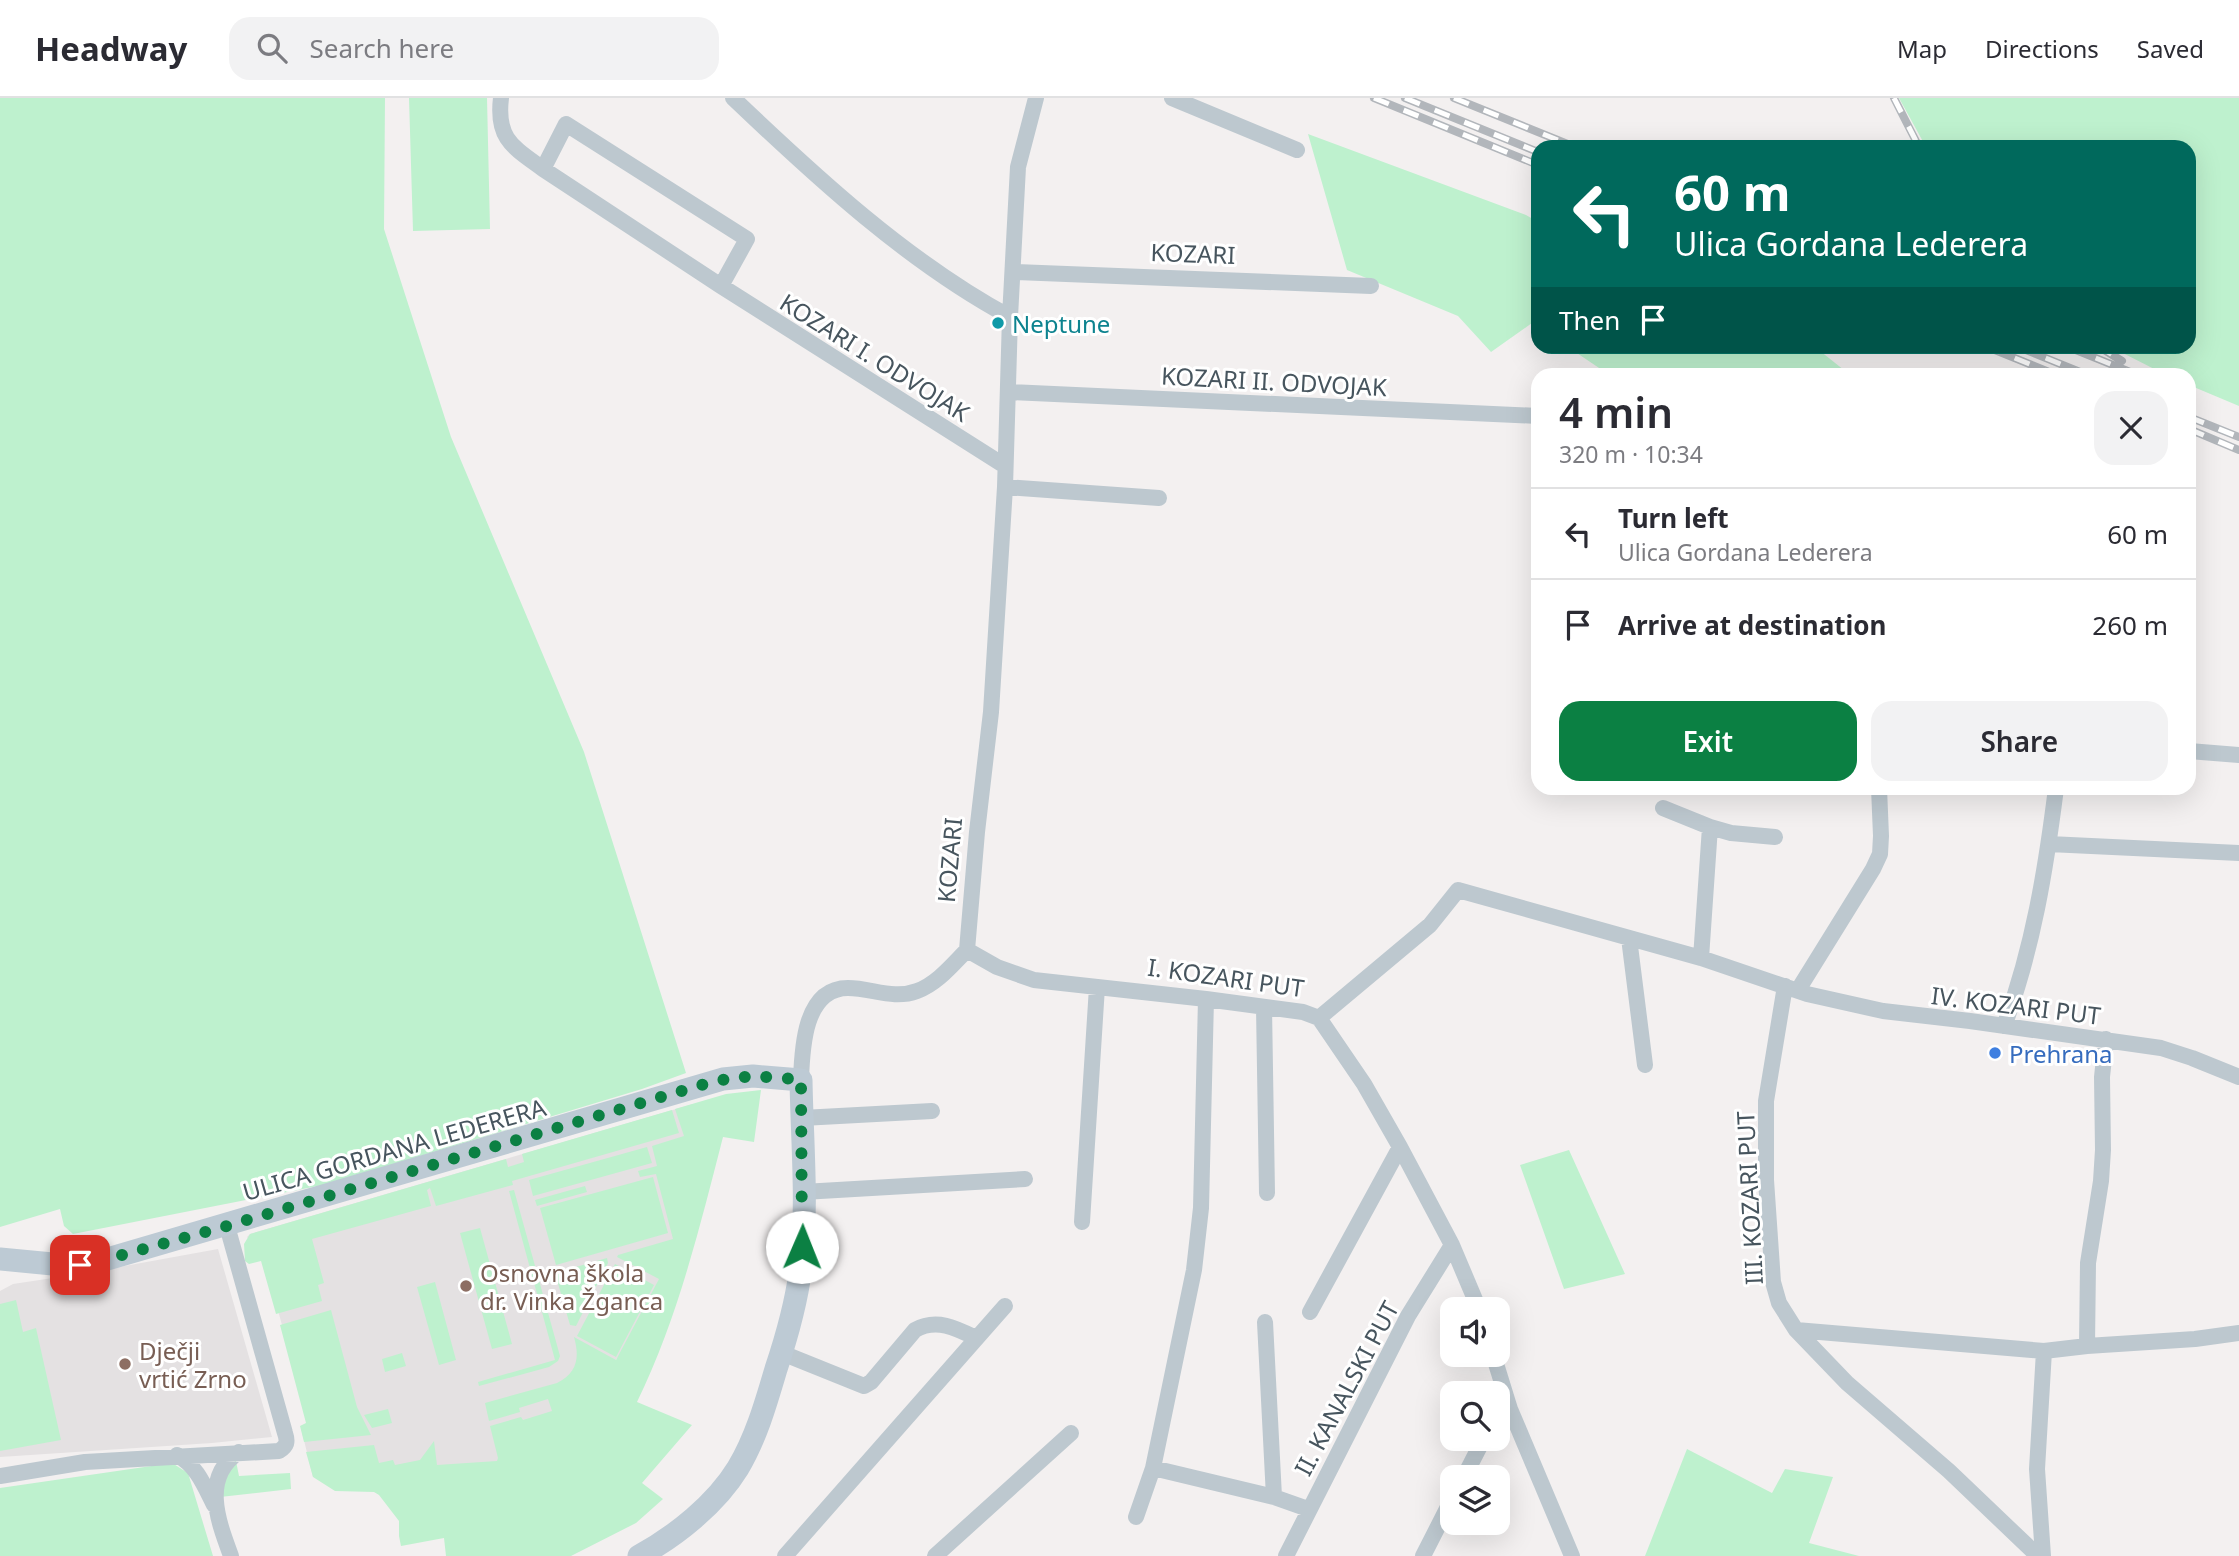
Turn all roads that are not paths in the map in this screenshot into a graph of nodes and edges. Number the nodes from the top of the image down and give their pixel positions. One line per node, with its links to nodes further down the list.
1 (501, 98): 6 (street, KOZARI I. ODVOJAK)
2 (733, 98): 10 (street)
3 (1036, 98): 7 (street, KOZARI)
4 (1172, 98): 5 (street)
5 (1297, 150)
6 (543, 169): 8 (street, KOZARI I. ODVOJAK); 8 (street)
7 (1013, 272): 9 (street, KOZARI); 10 (street, KOZARI)
8 (721, 286): 13 (street, KOZARI I. ODVOJAK)
9 (1371, 286)
10 (1010, 317): 11 (street, KOZARI)
11 (1008, 392): 12 (street, KOZARI II. ODVOJAK); 13 (street, KOZARI)
12 (1531, 416)
13 (1005, 466): 14 (street, KOZARI)
14 (1005, 487): 15 (street); 26 (street, KOZARI)
15 (1159, 498)
16 (2196, 752): 17 (street)
17 (2239, 755)
18 (1879, 795): 29 (street)
19 (2055, 795): 23 (street)
20 (1663, 808): 21 (street)
21 (1710, 828): 22 (street); 27 (street)
22 (1775, 838)
23 (2049, 844): 24 (street); 33 (street)
24 (2239, 853)
25 (1629, 938): 27 (street); 32 (street); 35 (street)
26 (968, 950): 28 (street, I. KOZARI PUT); 37 (street)
27 (1702, 958): 29 (street)
28 (1097, 987): 30 (street, I. KOZARI PUT); 44 (street)
29 (1792, 988): 33 (street, IV. KOZARI PUT); 52 (street, III. KOZARI PUT)
30 (1206, 999): 31 (street, I. KOZARI PUT); 62 (street)
31 (1264, 1007): 32 (street, I. KOZARI PUT); 43 (street)
32 (1319, 1018): 40 (street, I. KOZARI PUT)
33 (2004, 1026): 34 (street, IV. KOZARI PUT)
34 (2106, 1039): 36 (street, IV. KOZARI PUT); 55 (street)
35 (1645, 1065)
36 (2239, 1077)
37 (801, 1080): 39 (street); 45 (street, ULICA GORDANA LEDERERA)
38 (932, 1111): 39 (street)
39 (802, 1118): 42 (street)
40 (1400, 1147): 46 (street, I. KOZARI PUT); 50 (street)
41 (1025, 1179): 42 (street)
42 (803, 1192): 57 (street)
43 (1267, 1193)
44 (1082, 1222)
45 (227, 1226): 47 (street, ULICA GORDANA LEDERERA); 60 (street)
46 (1452, 1245): 48 (street, I. KOZARI PUT); 65 (street, II. KANALSKI PUT)
47 (0, 1259)
48 (1474, 1297)
49 (1005, 1306): 54 (street)
50 (1310, 1312)
51 (1265, 1322): 64 (street)
52 (1796, 1330): 56 (street); 76 (street, III. KOZARI PUT)
53 (2239, 1333): 55 (street)
54 (976, 1338): 57 (street); 72 (street)
55 (2087, 1346): 56 (street)
56 (2044, 1351): 76 (street)
57 (782, 1353): 71 (street)
58 (1510, 1427): 69 (street)
59 (1071, 1433): 73 (street)
60 (239, 1452): 61 (street); 66 (street)
61 (177, 1455): 63 (street); 66 (street)
62 (1153, 1468): 64 (street); 67 (street)
63 (0, 1476)
64 (1273, 1497): 65 (street)
65 (1308, 1508): 74 (street, II. KANALSKI PUT)
66 (216, 1510): 70 (street)
67 (1136, 1517)
68 (1440, 1523): 75 (street)
69 (1571, 1555)
70 (230, 1556)
71 (639, 1556)
72 (785, 1556)
73 (935, 1556)
74 (1286, 1556)
75 (1423, 1556)
76 (2040, 1556)

